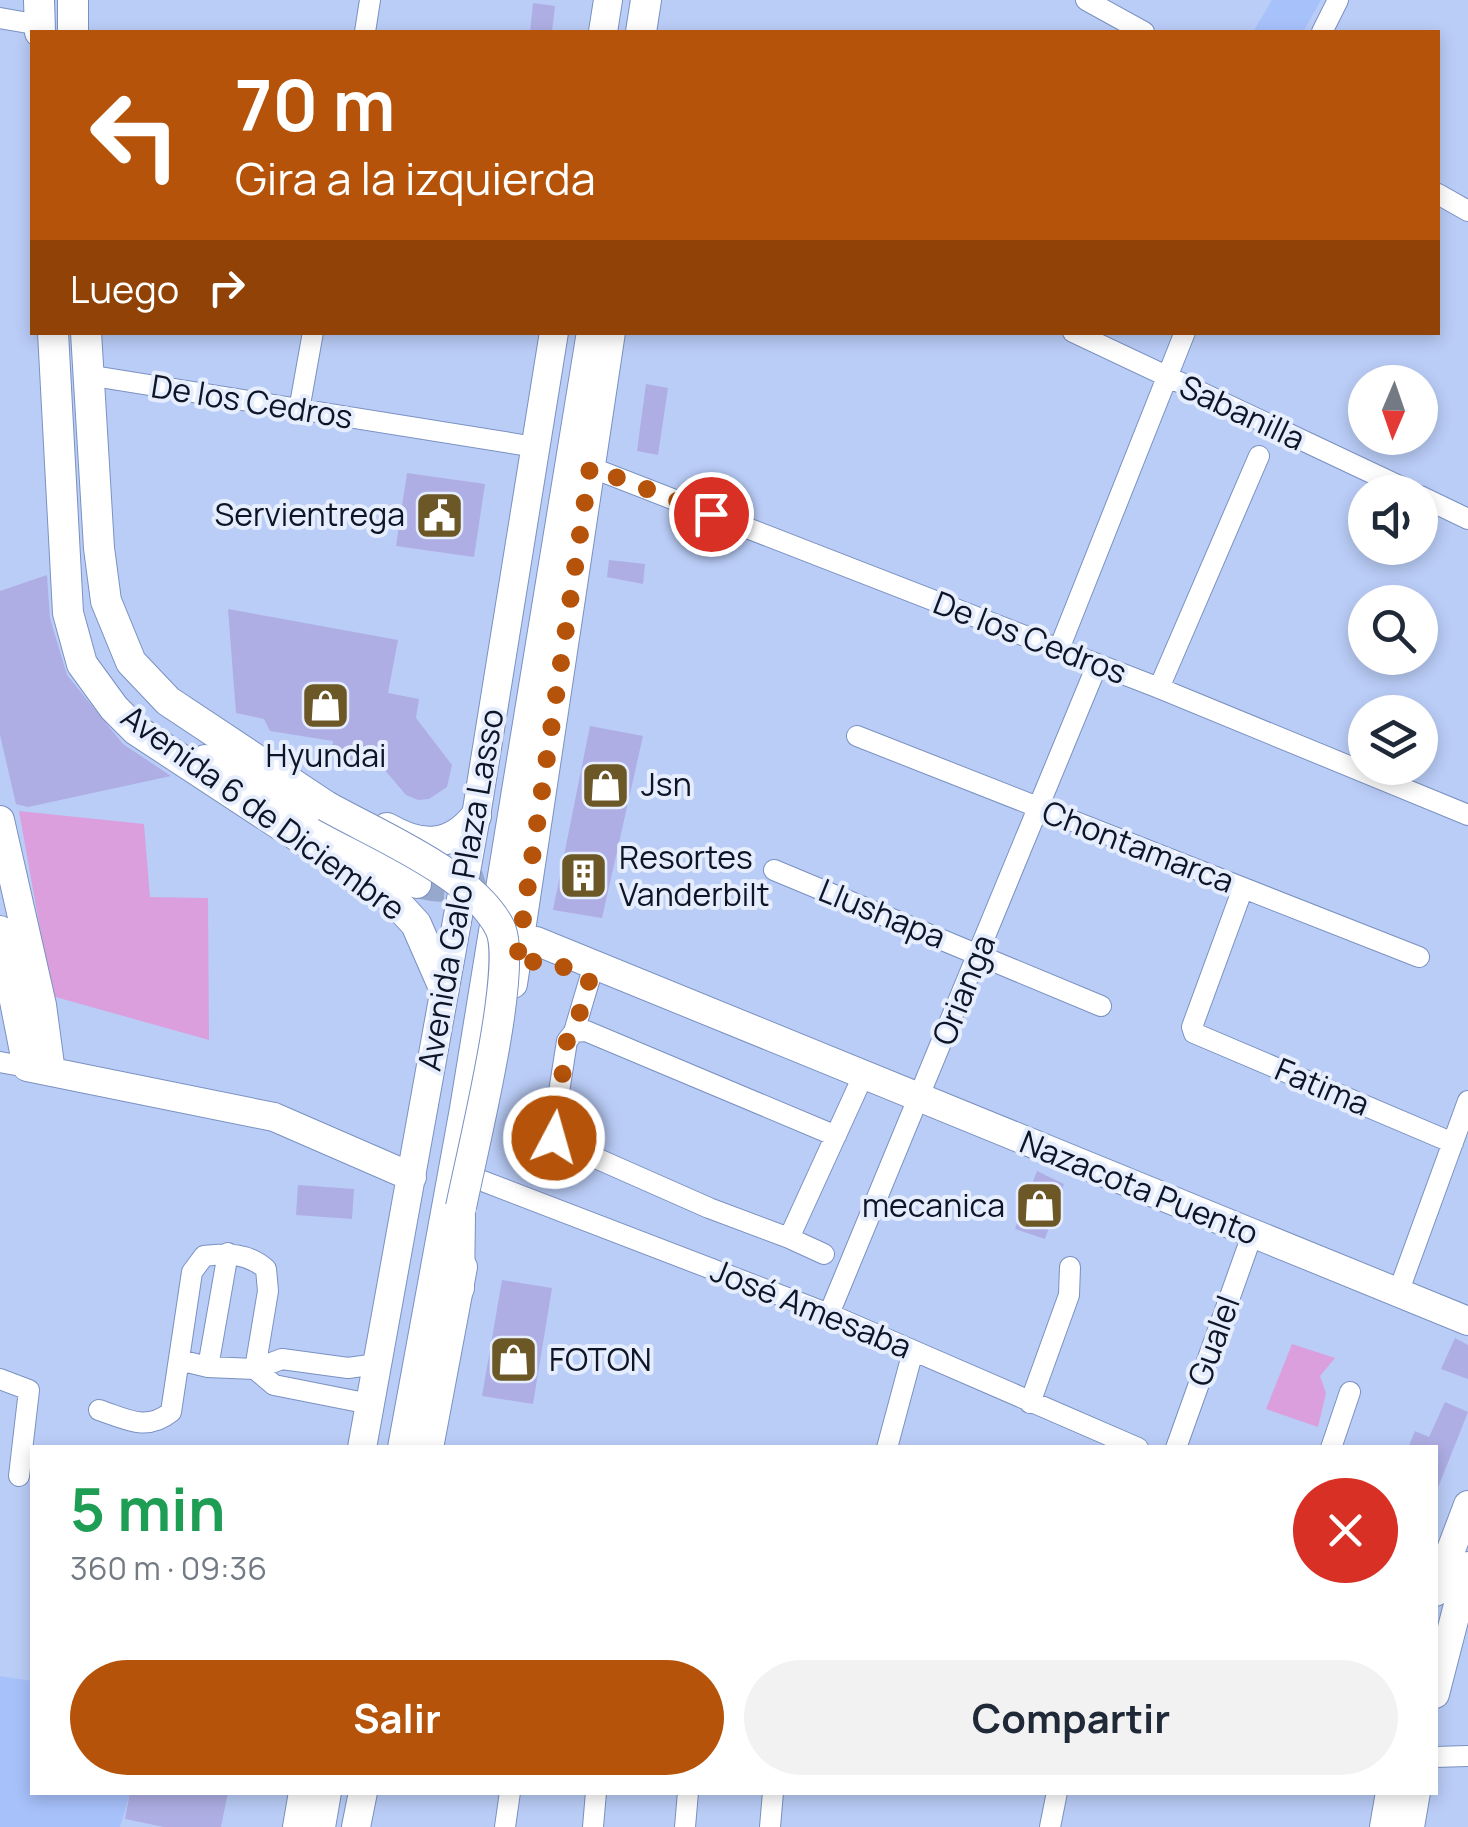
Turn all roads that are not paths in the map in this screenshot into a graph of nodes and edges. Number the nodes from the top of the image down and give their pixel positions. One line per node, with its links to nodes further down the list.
1 (370, 0): 10 (street)
2 (608, 0): 11 (main road)
3 (629, 0): 12 (main road)
4 (646, 0): 13 (main road)
5 (661, 0): 14 (main road)
6 (1086, 0): 15 (street)
7 (1338, 0): 16 (street)
8 (0, 18): 9 (street)
9 (40, 19)
10 (365, 30)
11 (603, 30)
12 (624, 30)
13 (641, 30)
14 (656, 30)
15 (1140, 30)
16 (1323, 30)
17 (1440, 195): 18 (street)
18 (1468, 211)
19 (53, 335): 37 (main road, Avenida 6 de Diciembre)
20 (86, 335): 28 (main road, Avenida 6 de Diciembre)
21 (312, 335): 30 (street)
22 (554, 335): 31 (main road, Avenida Galo Plaza Lasso)
23 (576, 335): 92 (main road, Avenida Galo Plaza Lasso)
24 (592, 335): 93 (main road, Avenida Galo Plaza Lasso)
25 (610, 335): 33 (main road, Avenida Galo Plaza Lasso)
26 (1080, 335): 29 (street, Sabanilla)
27 (1184, 335): 29 (street)
28 (88, 375): 30 (street, De los Cedros); 43 (main road, Avenida 6 de Diciembre)
29 (1166, 377): 34 (street, Sabanilla); 39 (street)
30 (299, 410): 31 (street, De los Cedros)
31 (535, 447): 47 (main road, Avenida Galo Plaza Lasso)
32 (1259, 456): 41 (street)
33 (590, 467): 38 (main road, Avenida Galo Plaza Lasso); 39 (street, De los Cedros)
34 (1376, 475)
35 (1438, 505): 36 (street)
36 (1468, 519)
37 (66, 583): 50 (main road, Avenida 6 de Diciembre); 59 (main road, Avenida 6 de Diciembre)
38 (572, 588): 44 (main road); 52 (main road, Avenida Galo Plaza Lasso)
39 (1059, 649): 40 (street, De los Cedros)
40 (1098, 664): 41 (street, De los Cedros); 45 (street, Orianga)
41 (1158, 688): 46 (street, De los Cedros)
42 (857, 736): 45 (street, Chontamarca)
43 (268, 766): 47 (main road); 77 (main road, bridge)
44 (532, 800)
45 (1038, 807): 51 (street, Chontamarca); 55 (street, Orianga)
46 (1468, 814)
47 (476, 816): 59 (main road, Avenida Galo Plaza Lasso)
48 (0, 820): 60 (main road)
49 (774, 870): 55 (street, Llushapa)
50 (417, 884)
51 (1244, 888): 56 (street, Chontamarca); 69 (street, Fatima)
52 (526, 909): 57 (main road, Avenida Galo Plaza Lasso); 63 (main road, Nazacota Puento)
53 (0, 930): 60 (main road)
54 (536, 941): 63 (main road, Nazacota Puento)
55 (978, 954): 61 (street, Llushapa); 66 (street, Orianga)
56 (1419, 957)
57 (516, 966): 58 (main road); 71 (main road, Avenida Galo Plaza Lasso)
58 (590, 978): 62 (street); 63 (main road)
59 (444, 988): 70 (main road, Avenida Galo Plaza Lasso)
60 (29, 1006): 64 (main road)
61 (1101, 1006)
62 (574, 1032): 68 (street); 73 (street)
63 (811, 1056): 65 (main road, Nazacota Puento)
64 (26, 1067): 70 (main road)
65 (862, 1076): 66 (main road, Nazacota Puento); 68 (street)
66 (921, 1099): 72 (main road, Nazacota Puento); 79 (street, Orianga)
67 (1468, 1101): 69 (street)
68 (836, 1136): 73 (street)
69 (1453, 1143): 78 (street)
70 (412, 1176): 83 (main road, Avenida Galo Plaza Lasso)
71 (480, 1180): 77 (main road, Avenida Galo Plaza Lasso); 79 (street, José Amesaba)
72 (1252, 1235): 78 (main road, Nazacota Puento); 97 (street, Gualel)
73 (789, 1238): 75 (street)
74 (228, 1253): 82 (street); 84 (street); 85 (street)
75 (824, 1254)
76 (1070, 1267): 89 (street)
77 (459, 1288): 94 (main road, Avenida Galo Plaza Lasso)
78 (1398, 1293): 80 (main road, Nazacota Puento)
79 (828, 1314): 81 (street, José Amesaba)
80 (1468, 1321)
81 (913, 1351): 89 (street, José Amesaba); 95 (street)
82 (178, 1360): 84 (street); 90 (street)
83 (369, 1365): 85 (street); 88 (main road, Avenida Galo Plaza Lasso)
84 (208, 1367): 85 (street)
85 (255, 1369): 88 (street)
86 (0, 1379): 99 (street)
87 (1350, 1392): 98 (street)
88 (363, 1403): 91 (main road, Avenida Galo Plaza Lasso)
89 (1030, 1403): 96 (street, José Amesaba)
90 (98, 1410)
91 (362, 1445)
92 (389, 1445)
93 (404, 1445)
94 (430, 1445)
95 (888, 1445)
96 (1131, 1445)
97 (1177, 1445)
98 (1332, 1445)
99 (19, 1476)
100 (1468, 1505): 101 (main road)
101 (1445, 1573): 102 (main road)
102 (1450, 1636): 103 (main road)
103 (1438, 1682)
104 (1468, 1756): 105 (street)
105 (1438, 1757)
106 (302, 1795): 117 (main road)
107 (325, 1795): 118 (main road)
108 (339, 1795): 119 (main road)
109 (362, 1795): 120 (main road)
110 (510, 1795): 121 (street)
111 (596, 1795): 122 (street)
112 (688, 1795): 123 (street)
113 (773, 1795): 124 (street)
114 (1055, 1795): 125 (street)
115 (1389, 1795): 126 (main road)
116 (1415, 1795): 127 (main road)
117 (297, 1827)
118 (320, 1827)
119 (334, 1827)
120 (356, 1827)
121 (505, 1827)
122 (593, 1827)
123 (685, 1827)
124 (770, 1827)
125 (1050, 1827)
126 (1384, 1827)
127 (1410, 1827)

